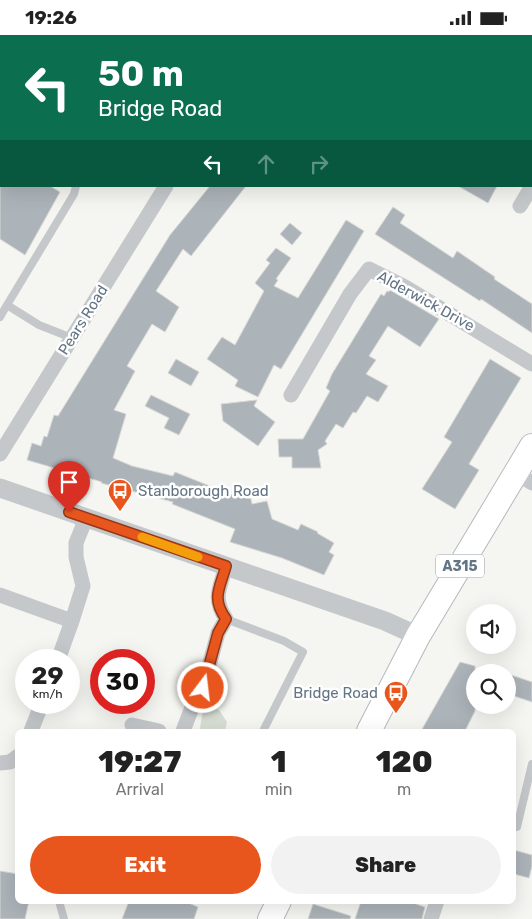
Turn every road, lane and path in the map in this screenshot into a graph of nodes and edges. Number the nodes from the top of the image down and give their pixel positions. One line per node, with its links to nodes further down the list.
1 (76, 187): 5 (lane)
2 (165, 187): 7 (street, Pears Road)
3 (531, 187): 4 (street)
4 (520, 206)
5 (7, 305): 6 (lane); 7 (lane)
6 (0, 317)
7 (72, 338): 11 (street, Pears Road)
8 (532, 364): 9 (street, Alderwick Drive)
9 (291, 395)
10 (532, 446): 12 (main road, A315)
11 (0, 455)
12 (524, 478): 19 (main road, A315)
13 (0, 488): 14 (street)
14 (86, 518): 15 (street); 18 (street)
15 (226, 566): 17 (street); 19 (street)
16 (0, 595): 18 (street)
17 (226, 619): 25 (street); 26 (lane)
18 (72, 621): 20 (street)
19 (418, 636): 27 (main road, A315)
20 (62, 649)
21 (38, 714): 23 (street)
22 (132, 725): 24 (street)
23 (32, 729)
24 (150, 729)
25 (185, 729)
26 (264, 729)
27 (370, 729)
28 (15, 758): 29 (street)
29 (0, 763)
30 (532, 764): 31 (lane)
31 (516, 826)
32 (60, 904): 35 (lane)
33 (278, 904): 36 (main road)
34 (436, 904): 37 (street)
35 (64, 919)
36 (270, 919)
37 (431, 919)

